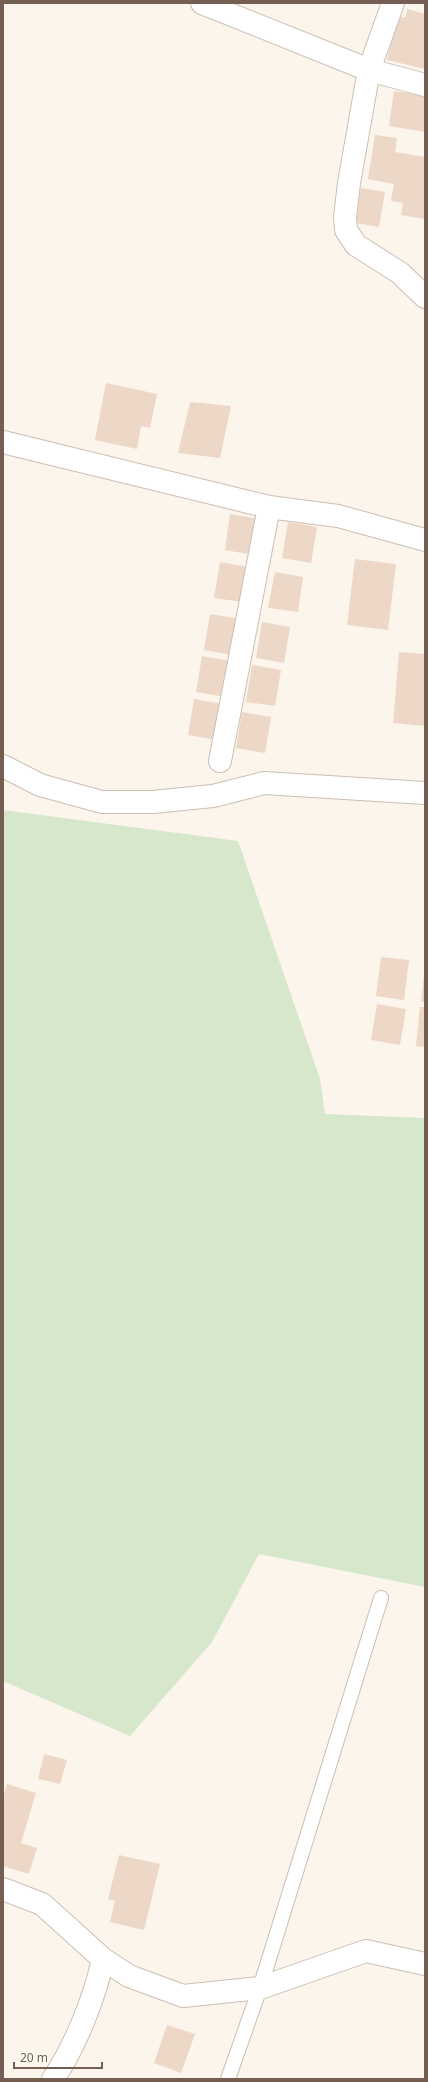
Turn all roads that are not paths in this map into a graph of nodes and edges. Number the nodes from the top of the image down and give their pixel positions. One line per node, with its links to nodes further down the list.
1 (202, 3): 3 (street)
2 (393, 3): 3 (street)
3 (369, 70): 4 (street); 5 (street)
4 (425, 85)
5 (425, 297)
6 (3, 442): 7 (street)
7 (269, 506): 8 (street); 9 (street)
8 (425, 540)
9 (220, 761)
10 (3, 766): 11 (street)
11 (425, 793)
12 (381, 1598): 16 (lane)
13 (3, 1889): 14 (street)
14 (103, 1959): 16 (street); 17 (street)
15 (425, 1964): 16 (street)
16 (260, 1988): 18 (lane)
17 (53, 2079)
18 (228, 2079)

